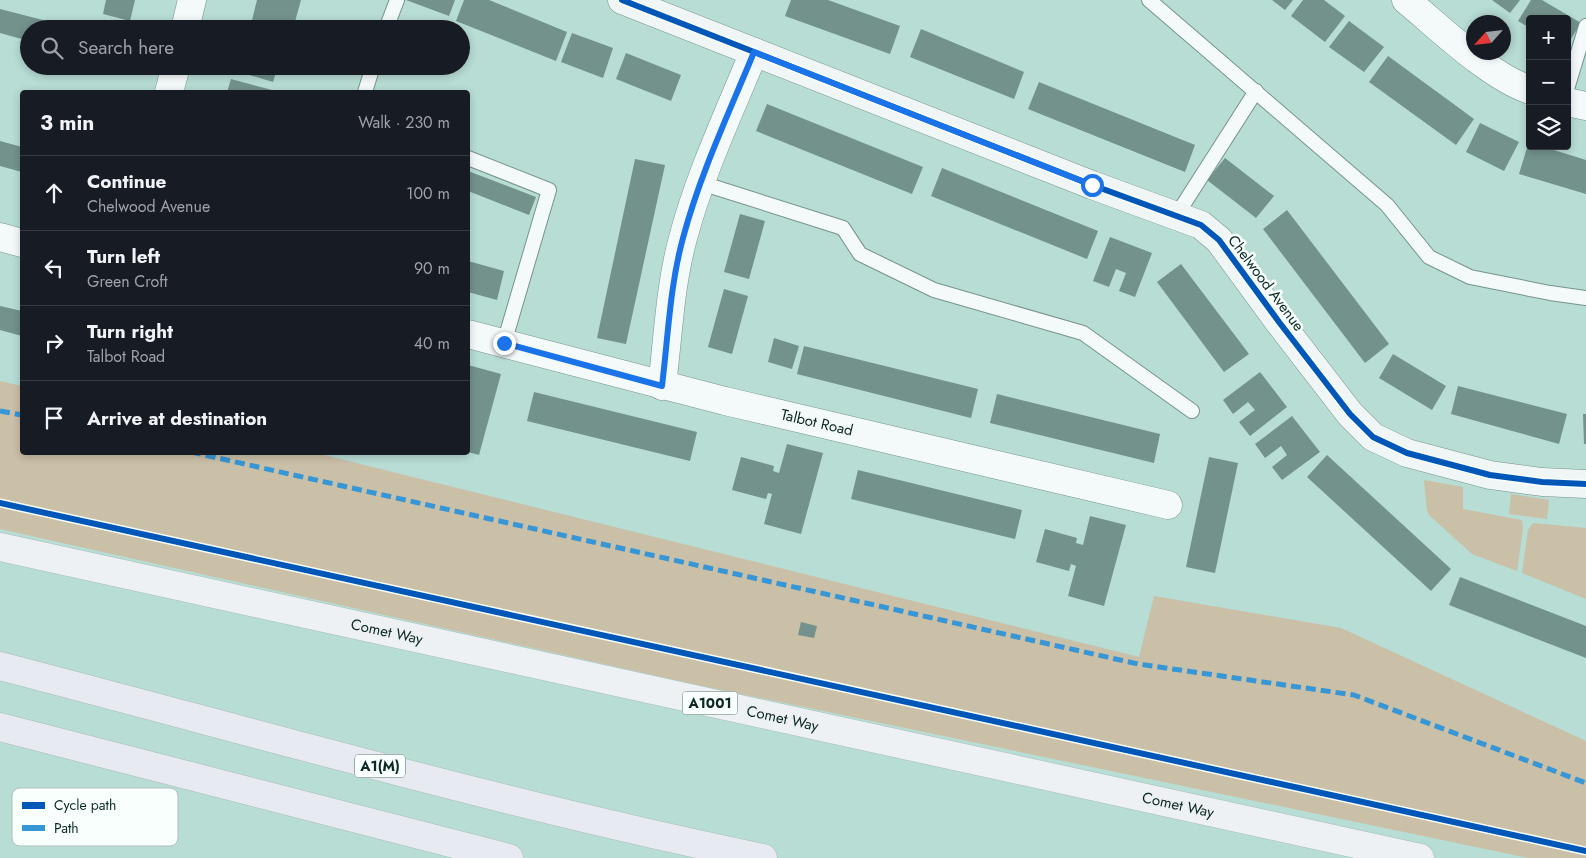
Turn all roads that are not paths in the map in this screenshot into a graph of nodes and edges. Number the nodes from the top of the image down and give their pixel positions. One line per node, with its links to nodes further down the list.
1 (192, 0): 6 (street)
2 (397, 0): 7 (lane)
3 (622, 0): 9 (street, Chelwood Avenue)
4 (1149, 0): 16 (lane)
5 (1406, 0): 13 (street)
6 (187, 20)
7 (389, 20)
8 (1586, 26): 12 (lane)
9 (754, 52): 20 (street); 21 (street, Chelwood Avenue)
10 (174, 75): 14 (street)
11 (370, 75): 15 (lane)
12 (1571, 76)
13 (1526, 89)
14 (170, 90)
15 (366, 90)
16 (1256, 91): 21 (lane); 24 (lane)
17 (1571, 103): 18 (street)
18 (1586, 106)
19 (470, 159): 26 (lane)
20 (701, 183): 27 (street); 28 (lane)
21 (1176, 216): 29 (street, Chelwood Avenue)
22 (0, 238): 23 (street)
23 (20, 243)
24 (1586, 298)
25 (470, 334): 26 (street, Talbot Road)
26 (504, 343): 27 (street, Talbot Road)
27 (662, 386): 30 (street, Talbot Road)
28 (1192, 411)
29 (1586, 484)
30 (1168, 505)
31 (0, 547): 36 (main road, Comet Way / A1001)
32 (0, 666): 35 (highway, A1(M))
33 (0, 727): 34 (highway)
34 (509, 858)
35 (763, 858)
36 (1420, 858)

